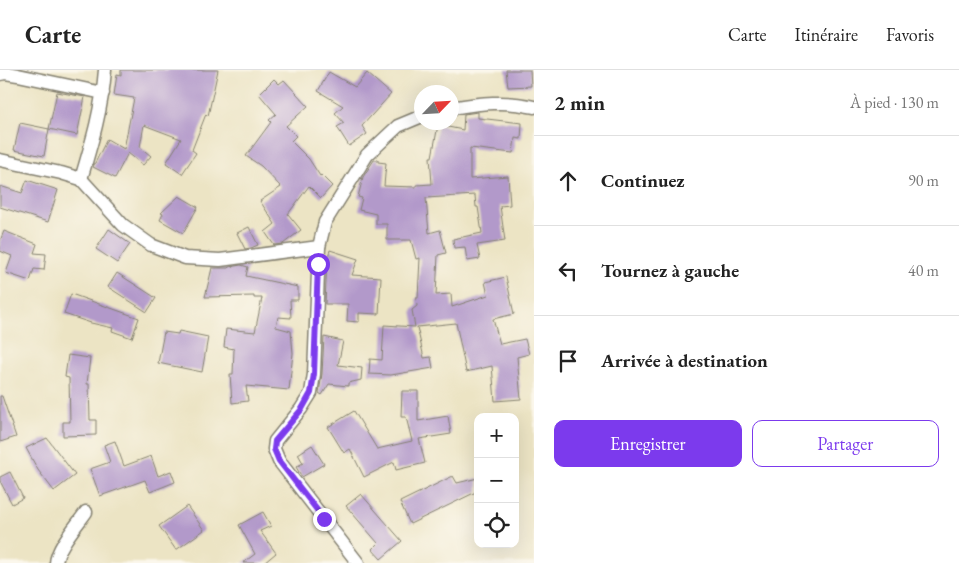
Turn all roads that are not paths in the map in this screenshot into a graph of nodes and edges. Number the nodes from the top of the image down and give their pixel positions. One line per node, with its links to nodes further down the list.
1 (105, 70): 3 (street)
2 (0, 74): 3 (street)
3 (103, 93): 8 (street)
4 (534, 106): 5 (street)
5 (459, 107)
6 (414, 119): 9 (street)
7 (0, 160): 8 (street)
8 (81, 179): 9 (street)
9 (319, 247): 12 (street)
10 (86, 512): 11 (street)
11 (56, 563)
12 (358, 563)

